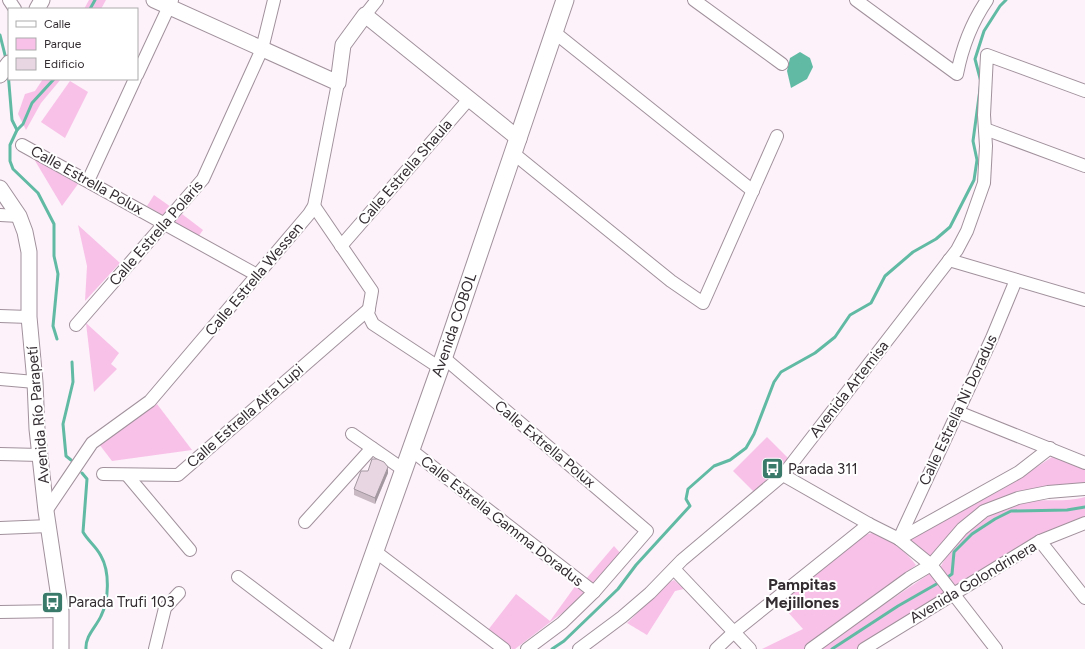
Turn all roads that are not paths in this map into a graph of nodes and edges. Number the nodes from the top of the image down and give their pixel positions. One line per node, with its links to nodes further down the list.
1 (154, 0): 8 (street)
2 (274, 0): 11 (street, Calle Estrella Polaris)
3 (377, 0): 9 (street, Calle Estrella Wessen)
4 (565, 0): 10 (main road, Avenida COBOL)
5 (694, 0): 13 (street)
6 (856, 0): 7 (street)
7 (987, 0)
8 (170, 3): 11 (street); 14 (street)
9 (365, 15): 17 (street, Calle Estrella Wessen); 19 (street)
10 (554, 32): 23 (main road, Avenida COBOL); 27 (street)
11 (262, 49): 17 (street); 31 (street, Calle Estrella Polaris)
12 (8, 64): 15 (street)
13 (782, 64)
14 (138, 73)
15 (0, 75)
16 (135, 80): 25 (street)
17 (338, 83): 28 (street, Calle Estrella Wessen)
18 (1085, 91): 20 (street, Avenida Artemisa)
19 (469, 99): 23 (street); 32 (street, Calle Estrella Shaula)
20 (985, 129): 24 (street); 33 (street, Avenida Artemisa)
21 (777, 136): 27 (street)
22 (22, 144): 25 (street, Calle Estrella Polux)
23 (516, 146): 27 (street); 41 (main road, Avenida COBOL)
24 (1085, 166)
25 (88, 181): 31 (street, Calle Estrella Polux)
26 (0, 188): 30 (street, Avenida Río Parapetí)
27 (753, 191)
28 (314, 206): 32 (street); 34 (street, Calle Estrella Wessen)
29 (0, 215): 30 (street)
30 (19, 216): 39 (street, Avenida Río Parapetí)
31 (165, 224): 34 (street, Calle Estrella Polux); 40 (street, Calle Estrella Polaris)
32 (341, 246): 37 (street)
33 (949, 260): 35 (street); 55 (street, Avenida Artemisa)
34 (257, 275): 57 (street, Calle Estrella Wessen)
35 (1016, 280): 36 (street); 44 (street, Calle Estrella Ni Doradus)
36 (1085, 300)
37 (369, 309): 41 (street, Calle Extrella Polux); 54 (street, Calle Estrella Alfa Lupi)
38 (0, 316): 39 (street)
39 (29, 317): 43 (street, Avenida Río Parapetí)
40 (76, 325)
41 (442, 362): 48 (main road, Avenida COBOL); 71 (street, Calle Extrella Polux)
42 (0, 379): 43 (street)
43 (35, 382): 50 (street, Avenida Río Parapetí)
44 (958, 412): 47 (street); 63 (street, Calle Estrella Ni Doradus)
45 (352, 434): 46 (street)
46 (372, 448): 52 (street); 58 (street)
47 (1050, 448): 51 (street); 63 (street)
48 (411, 450): 52 (main road, Avenida COBOL); 71 (street, Calle Estrella Gamma Doradus)
49 (0, 454): 50 (street)
50 (40, 455): 57 (street, Avenida Río Parapetí)
51 (1085, 463)
52 (404, 470): 66 (main road, Avenida COBOL)
53 (103, 474): 54 (street, Calle Estrella Alfa Lupi)
54 (127, 475): 65 (street)
55 (783, 475): 60 (street); 68 (street, Avenida Artemisa)
56 (1085, 489): 67 (street)
57 (46, 511): 61 (street, Avenida Río Parapetí)
58 (305, 522)
59 (1085, 523): 64 (street, Avenida Golondrinera)
60 (869, 524): 63 (street); 76 (street)
61 (49, 526): 62 (street); 74 (street, Avenida Río Parapetí)
62 (0, 528)
63 (900, 539): 67 (street)
64 (1040, 541): 72 (street, Avenida Golondrinera); 73 (street)
65 (190, 550)
66 (376, 552): 80 (main road, Avenida COBOL); 81 (street)
67 (931, 565): 72 (street); 86 (street)
68 (674, 569): 76 (street); 83 (street, Avenida Artemisa)
69 (238, 577): 79 (street)
70 (179, 592): 78 (street)
71 (594, 592): 82 (street)
72 (953, 594): 87 (street, Avenida Golondrinera); 88 (street)
73 (1085, 598)
74 (61, 611): 75 (street); 77 (street, Avenida Río Parapetí)
75 (0, 612)
76 (734, 632): 84 (street); 85 (street)
77 (61, 649)
78 (155, 649)
79 (333, 649)
80 (340, 649)
81 (504, 649)
82 (527, 649)
83 (580, 649)
84 (716, 649)
85 (750, 649)
86 (811, 649)
87 (864, 649)
88 (996, 649)

